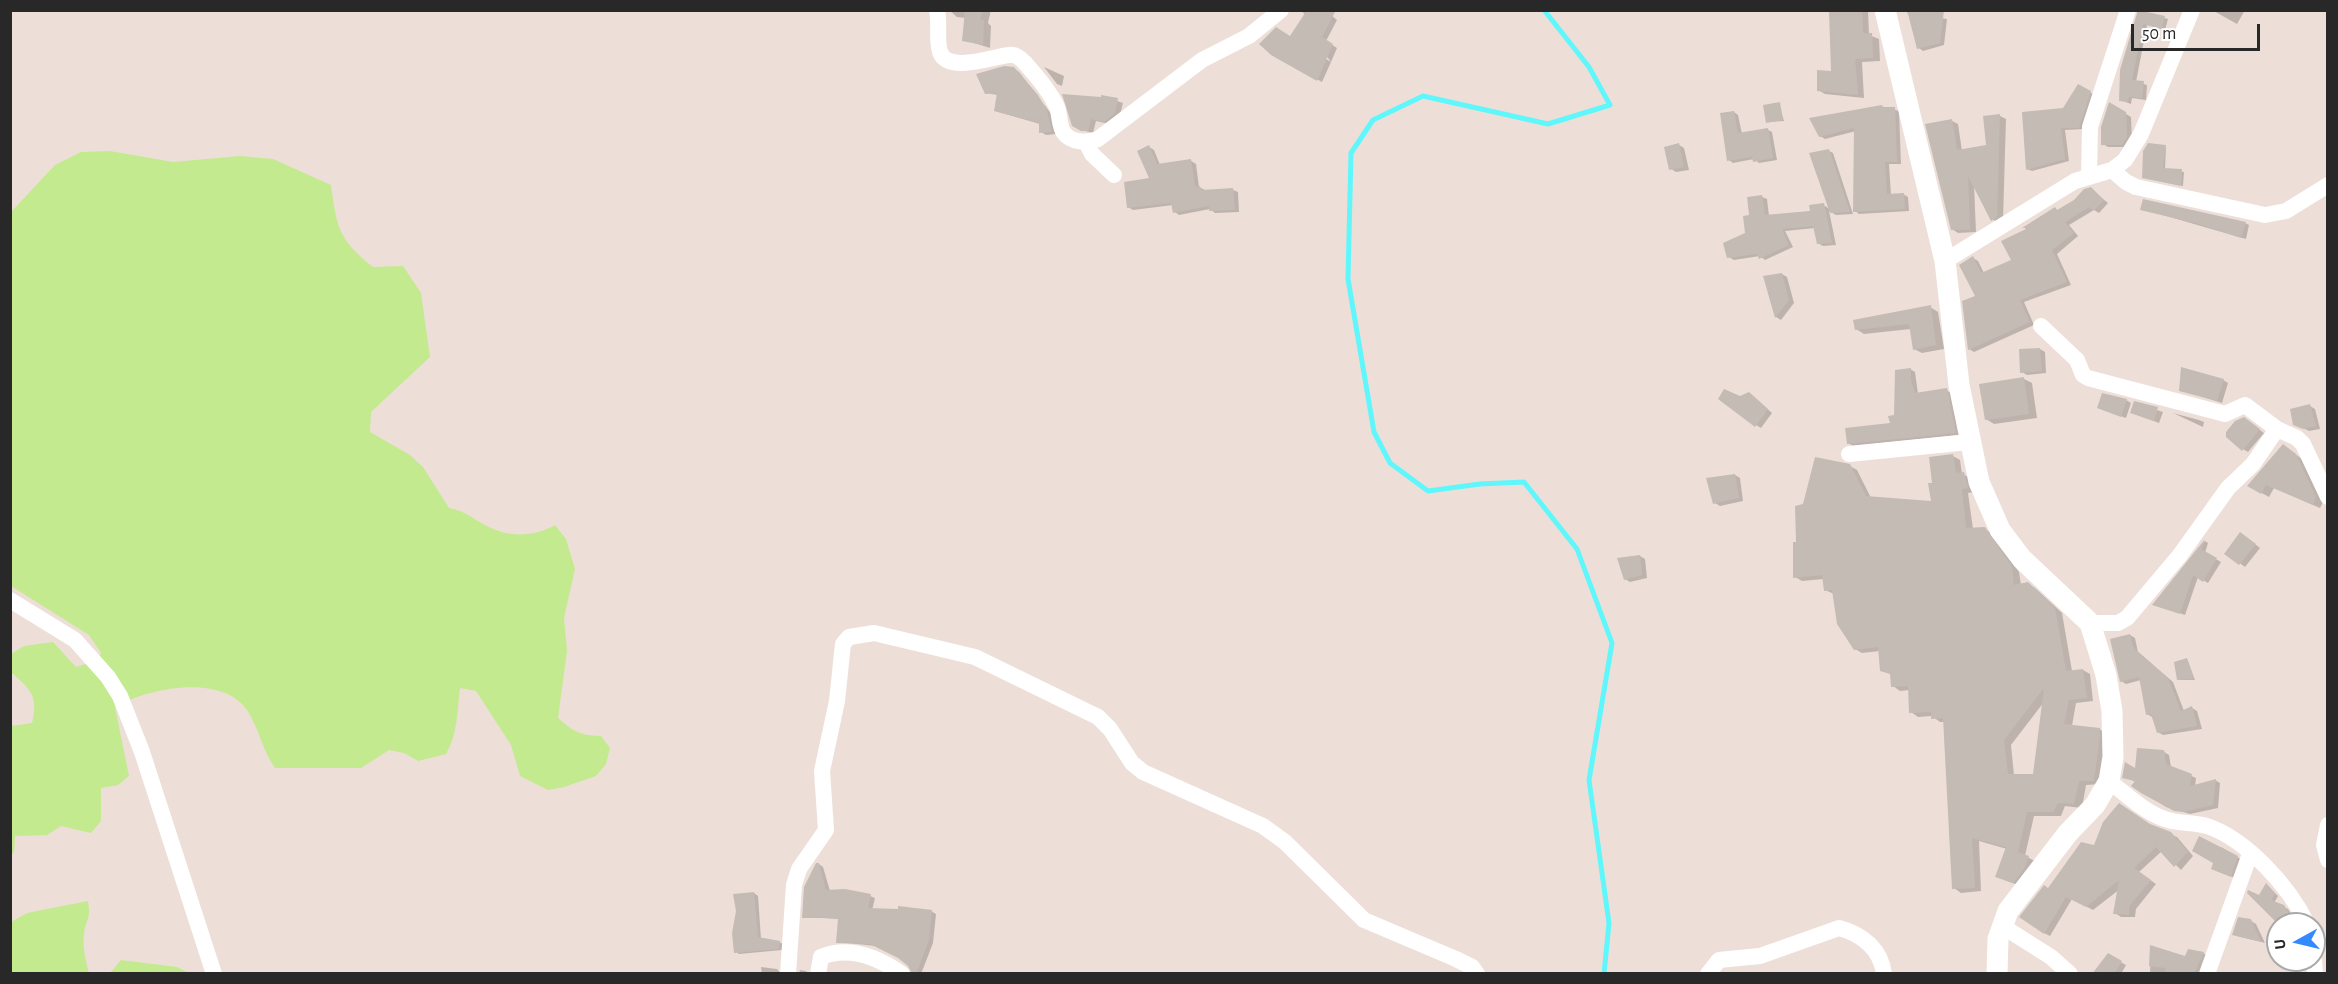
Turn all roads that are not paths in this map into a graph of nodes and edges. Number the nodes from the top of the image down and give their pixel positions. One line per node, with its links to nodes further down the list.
1 (937, 10): 6 (street)
2 (1281, 10): 6 (street)
3 (1885, 10): 11 (street)
4 (2128, 10): 9 (street)
5 (2192, 10): 7 (street)
6 (1086, 142): 8 (street)
7 (2112, 170): 9 (street); 10 (street)
8 (1114, 175)
9 (2089, 176): 11 (street)
10 (2328, 186)
11 (1945, 261): 14 (street)
12 (2041, 326): 13 (street)
13 (2277, 429): 16 (street); 18 (street)
14 (1969, 442): 15 (street); 18 (street)
15 (1849, 453)
16 (2328, 496)
17 (10, 600): 25 (street)
18 (2090, 623): 19 (street)
19 (2109, 781): 21 (street); 24 (street)
20 (2328, 825): 22 (street)
21 (2250, 854): 23 (street); 34 (street)
22 (2328, 860)
23 (2301, 912)
24 (2002, 926): 32 (street); 33 (street)
25 (214, 974)
26 (788, 974): 29 (street)
27 (818, 974): 28 (street)
28 (902, 974)
29 (1477, 974)
30 (1708, 974): 31 (street)
31 (1884, 974)
32 (1997, 974)
33 (2070, 974)
34 (2207, 974)

